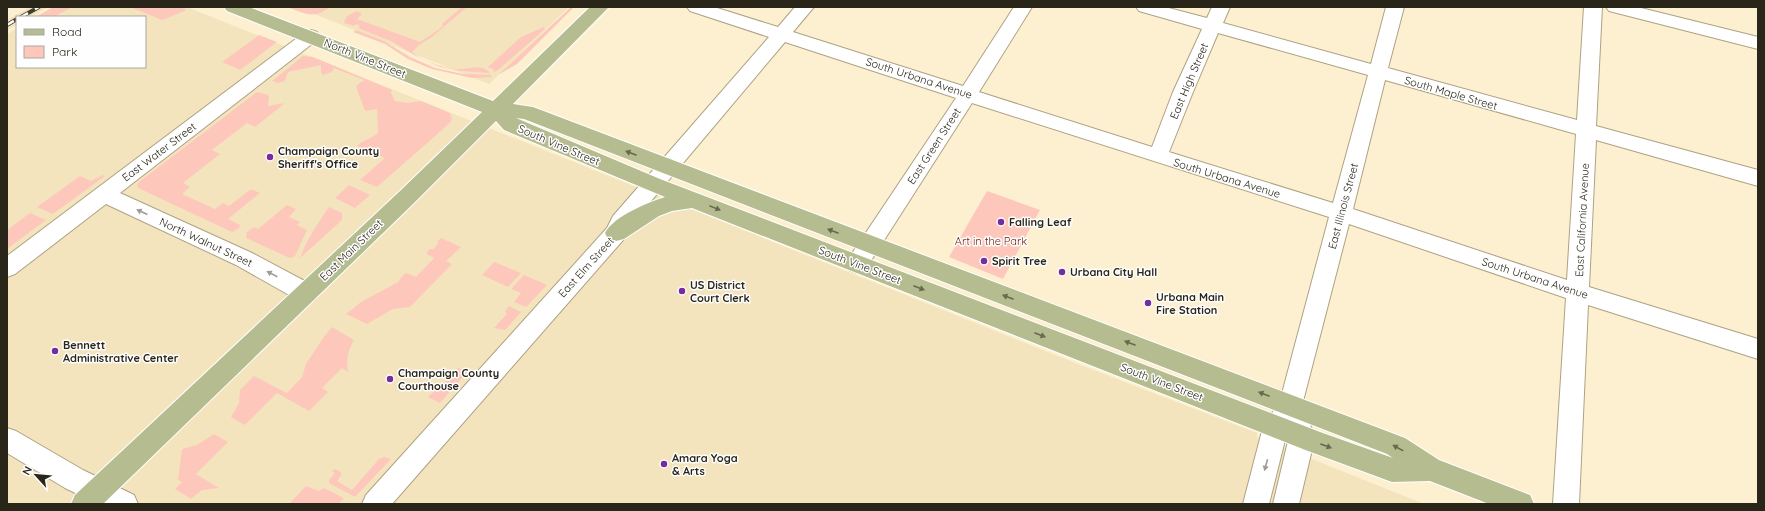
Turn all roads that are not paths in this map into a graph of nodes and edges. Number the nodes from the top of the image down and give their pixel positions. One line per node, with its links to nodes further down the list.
1 (233, 7): 13 (main road, North Vine Street)
2 (600, 7): 17 (main road, East Main Street)
3 (696, 7): 12 (street, South Urbana Avenue)
4 (805, 7): 12 (street, East Elm Street)
5 (1023, 7): 16 (street, East Green Street)
6 (1145, 7): 11 (street, South Maple Street)
7 (1221, 7): 11 (street, East High Street)
8 (1395, 7): 15 (street, East Illinois Street)
9 (1593, 7): 18 (street, East California Avenue)
10 (1615, 7): 14 (street)
11 (1213, 26): 15 (street, South Maple Street); 19 (street, East High Street)
12 (782, 34): 16 (street, South Urbana Avenue); 20 (street, East Elm Street)
13 (311, 36): 17 (main road, North Vine Street); 23 (street, East Water Street)
14 (1758, 43)
15 (1378, 72): 18 (street, South Maple Street); 25 (street, East Illinois Street)
16 (968, 94): 19 (street, South Urbana Avenue); 27 (street, East Green Street)
17 (496, 110): 20 (main road, South Vine Street, one-way to 17); 22 (main road, South Vine Street); 32 (main road, East Main Street)
18 (1587, 131): 21 (street, South Maple Street); 31 (street, East California Avenue)
19 (1158, 156): 25 (street, South Urbana Avenue)
20 (667, 167): 22 (street, East Elm Street); 27 (main road, South Vine Street, one-way to 20)
21 (1758, 178)
22 (652, 184): 24 (main road, South Vine Street); 26 (street, East Elm Street)
23 (104, 194): 29 (street, East Water Street); 32 (street, North Walnut Street, one-way to 23)
24 (694, 200): 26 (main road); 28 (main road, South Vine Street, one-way to 28)
25 (1341, 213): 31 (street, South Urbana Avenue); 37 (street, East Illinois Street)
26 (616, 233): 44 (street, East Elm Street)
27 (870, 245): 28 (street, East Green Street); 30 (main road, South Vine Street)
28 (857, 264): 33 (main road, South Vine Street, one-way to 33)
29 (7, 268)
30 (979, 286): 33 (main road); 35 (main road, South Vine Street, one-way to 30)
31 (1578, 292): 34 (street, South Urbana Avenue); 48 (street, East California Avenue)
32 (306, 293): 42 (main road, East Main Street)
33 (968, 307): 36 (main road, South Vine Street, one-way to 36)
34 (1758, 349)
35 (1152, 352): 36 (main road); 37 (main road, South Vine Street, one-way to 35)
36 (1144, 375): 38 (main road, South Vine Street)
37 (1291, 405): 38 (street, East Illinois Street); 39 (street); 41 (main road, South Vine Street, one-way to 37)
38 (1276, 427): 39 (main road, South Vine Street); 45 (street, East Illinois Street, one-way to 45)
39 (1302, 437): 41 (main road, South Vine Street, one-way to 41); 46 (street)
40 (7, 439): 42 (street)
41 (1430, 469): 47 (main road, South Vine Street)
42 (91, 497): 43 (street)
43 (125, 504)
44 (374, 504)
45 (1256, 504)
46 (1286, 504)
47 (1520, 504)
48 (1566, 504)

